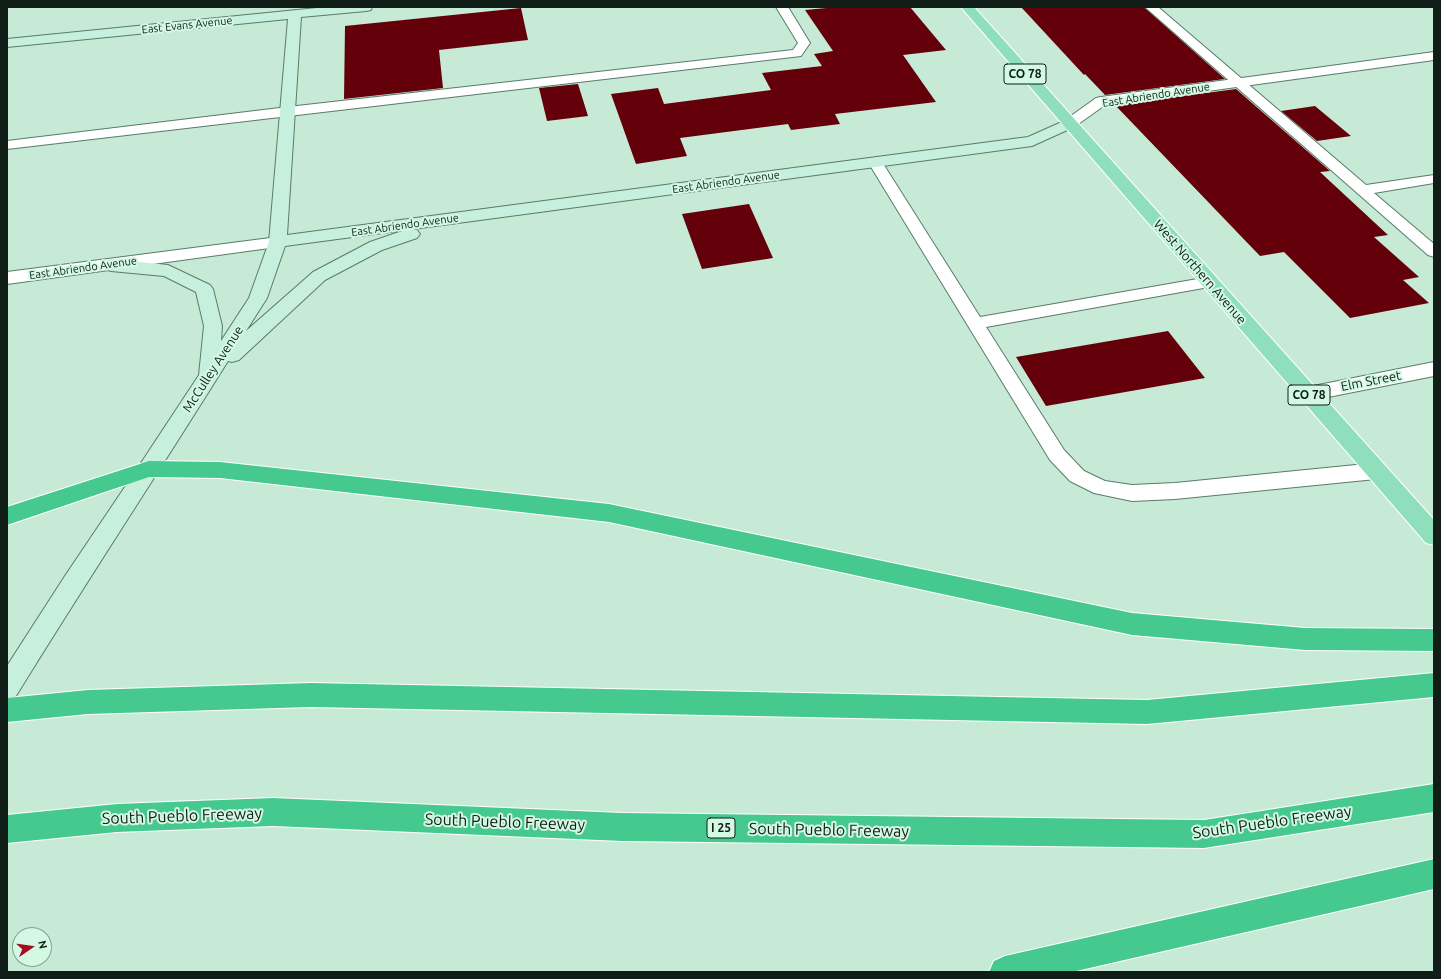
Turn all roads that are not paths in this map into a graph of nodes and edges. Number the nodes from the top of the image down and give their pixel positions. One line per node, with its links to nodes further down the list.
1 (366, 7): 5 (main road, East Evans Avenue)
2 (782, 7): 9 (lane)
3 (967, 7): 10 (main road, West Northern Avenue / CO 78)
4 (1151, 7): 8 (lane)
5 (295, 11): 6 (main road, East Evans Avenue); 9 (main road, McCulley Avenue)
6 (7, 43)
7 (1434, 56): 8 (street, East Abriendo Avenue)
8 (1237, 82): 10 (street, East Abriendo Avenue); 14 (lane)
9 (288, 111): 11 (lane); 16 (main road, McCulley Avenue)
10 (1069, 124): 12 (main road, East Abriendo Avenue); 20 (main road, West Northern Avenue / CO 78)
11 (7, 145)
12 (875, 162): 15 (main road, East Abriendo Avenue); 21 (lane)
13 (1434, 179): 14 (lane)
14 (1362, 190): 17 (lane)
15 (457, 218): 16 (main road, East Abriendo Avenue); 23 (main road)
16 (278, 242): 18 (street, East Abriendo Avenue); 23 (main road, McCulley Avenue)
17 (1434, 252)
18 (111, 265): 19 (street, East Abriendo Avenue); 23 (main road)
19 (7, 278)
20 (1209, 282): 21 (lane); 24 (main road, West Northern Avenue / CO 78)
21 (976, 323): 26 (lane)
22 (1434, 369): 24 (street, Elm Street)
23 (207, 377): 25 (main road, McCulley Avenue)
24 (1308, 394): 26 (main road, West Northern Avenue / CO 78)
25 (148, 469): 27 (highway); 29 (highway); 31 (main road, McCulley Avenue)
26 (1376, 471): 28 (main road, West Northern Avenue / CO 78)
27 (7, 516)
28 (1434, 536)
29 (1434, 640)
30 (1434, 685): 32 (highway)
31 (7, 688)
32 (7, 710)
33 (1434, 798): 34 (highway, South Pueblo Freeway / I 25)
34 (7, 829)
35 (1434, 874): 36 (highway)
36 (1005, 972)

